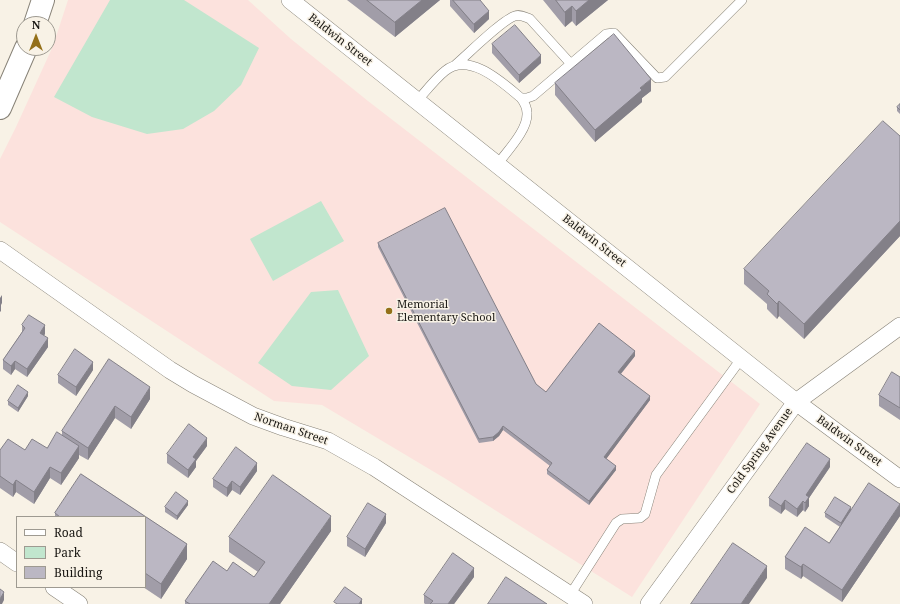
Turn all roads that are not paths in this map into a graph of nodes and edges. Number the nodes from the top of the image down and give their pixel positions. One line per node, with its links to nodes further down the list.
1 (43, 0): 4 (main road)
2 (290, 0): 9 (street, Baldwin Street)
3 (742, 0): 6 (lane)
4 (38, 16)
5 (23, 56): 10 (main road)
6 (571, 64): 7 (lane); 8 (lane)
7 (454, 66): 8 (lane); 9 (lane)
8 (521, 98): 11 (lane)
9 (417, 101): 11 (street, Baldwin Street)
10 (0, 108)
11 (497, 165): 14 (street, Baldwin Street)
12 (0, 250): 20 (street, Norman Street)
13 (900, 326): 15 (street, Cold Spring Avenue)
14 (741, 359): 15 (street, Baldwin Street); 20 (lane)
15 (796, 402): 16 (street, Baldwin Street); 23 (street, Cold Spring Avenue)
16 (900, 480)
17 (0, 551): 18 (street)
18 (16, 562)
19 (55, 588): 21 (street)
20 (570, 595): 22 (street, Norman Street)
21 (79, 604)
22 (584, 604)
23 (649, 604)

